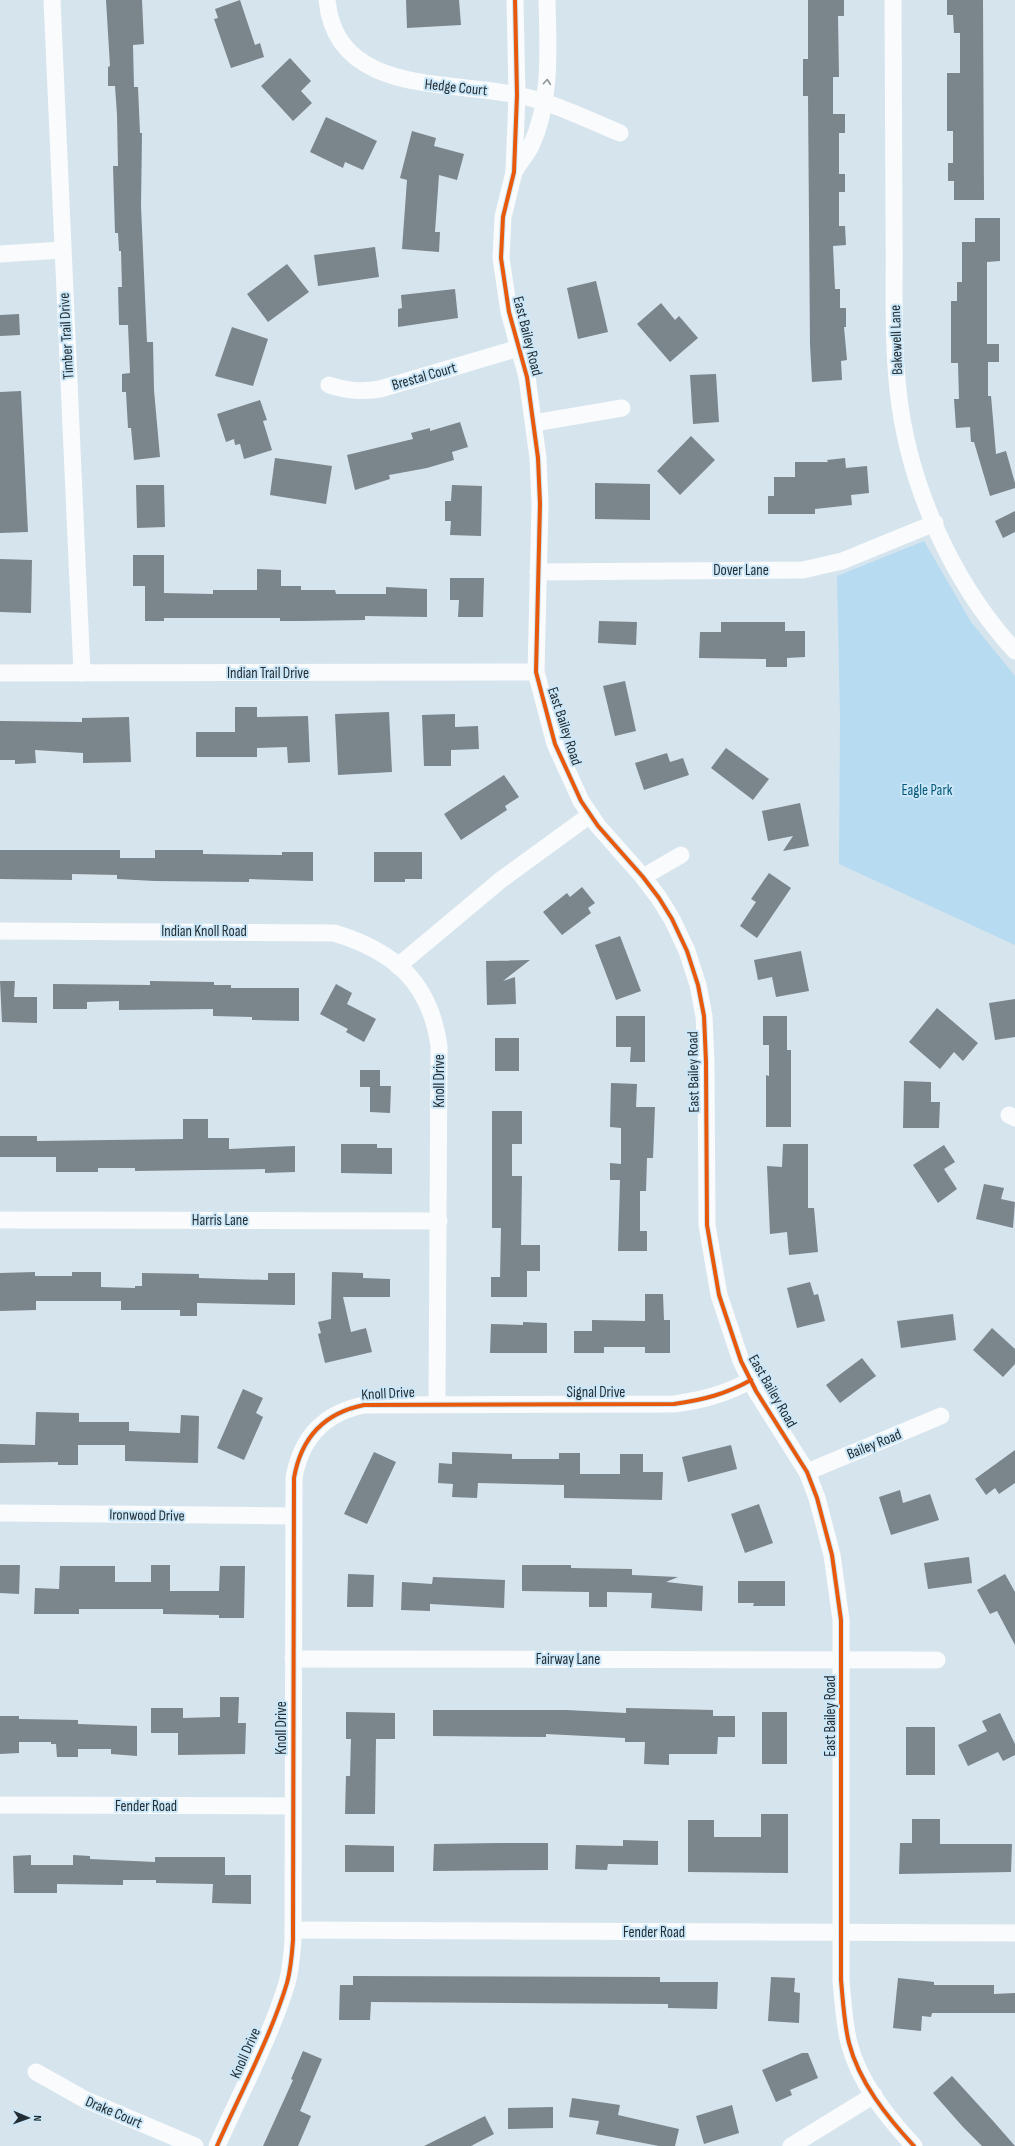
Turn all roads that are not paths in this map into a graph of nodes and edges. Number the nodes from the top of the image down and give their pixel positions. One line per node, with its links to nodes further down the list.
1 (52, 0): 10 (street, Timber Trail Drive)
2 (327, 0): 6 (street, Hedge Court)
3 (515, 0): 6 (street, East Bailey Road)
4 (547, 0): 7 (street, East Bailey Road, one-way to 4)
5 (894, 0): 16 (street, Bakewell Lane)
6 (517, 95): 7 (street, Hedge Court); 9 (street, East Bailey Road)
7 (545, 102): 8 (street, Hedge Court); 9 (street, East Bailey Road)
8 (620, 133)
9 (514, 172): 12 (street, East Bailey Road)
10 (62, 250): 11 (street); 21 (street, Timber Trail Drive)
11 (0, 254)
12 (519, 348): 13 (street, Brestal Court); 15 (street, East Bailey Road)
13 (329, 385)
14 (622, 408): 15 (street)
15 (534, 423): 17 (street, East Bailey Road)
16 (935, 523): 17 (street, Dover Lane); 18 (street, Bakewell Lane)
17 (538, 572): 19 (street, East Bailey Road)
18 (1015, 651)
19 (536, 672): 21 (street, Indian Trail Drive); 22 (street, East Bailey Road)
20 (0, 673): 21 (street, Indian Trail Drive)
21 (82, 673)
22 (590, 815): 24 (street, East Bailey Road); 26 (street)
23 (681, 855): 24 (street)
24 (643, 877): 29 (street, East Bailey Road)
25 (0, 930): 26 (street, Indian Knoll Road)
26 (398, 966): 28 (street, Knoll Drive)
27 (0, 1220): 28 (street, Harris Lane)
28 (439, 1221): 30 (street, Knoll Drive)
29 (750, 1380): 30 (street, Signal Drive); 32 (street, East Bailey Road)
30 (437, 1403): 34 (street, Knoll Drive)
31 (941, 1416): 32 (street, Bailey Road)
32 (807, 1472): 36 (street, East Bailey Road)
33 (0, 1513): 34 (street, Ironwood Drive)
34 (294, 1516): 35 (street, Knoll Drive)
35 (293, 1659): 36 (street, Fairway Lane); 39 (street, Knoll Drive)
36 (842, 1659): 37 (street); 41 (street, East Bailey Road)
37 (937, 1660)
38 (0, 1805): 39 (street, Fender Road)
39 (293, 1806): 40 (street, Knoll Drive)
40 (292, 1930): 41 (street, Fender Road); 46 (street, Knoll Drive)
41 (841, 1931): 42 (street, Fender Road); 44 (street, East Bailey Road)
42 (1015, 1934)
43 (36, 2072): 45 (street, Drake Court)
44 (874, 2095): 47 (street); 48 (street, East Bailey Road)
45 (195, 2146)
46 (217, 2146)
47 (791, 2146)
48 (914, 2146)

